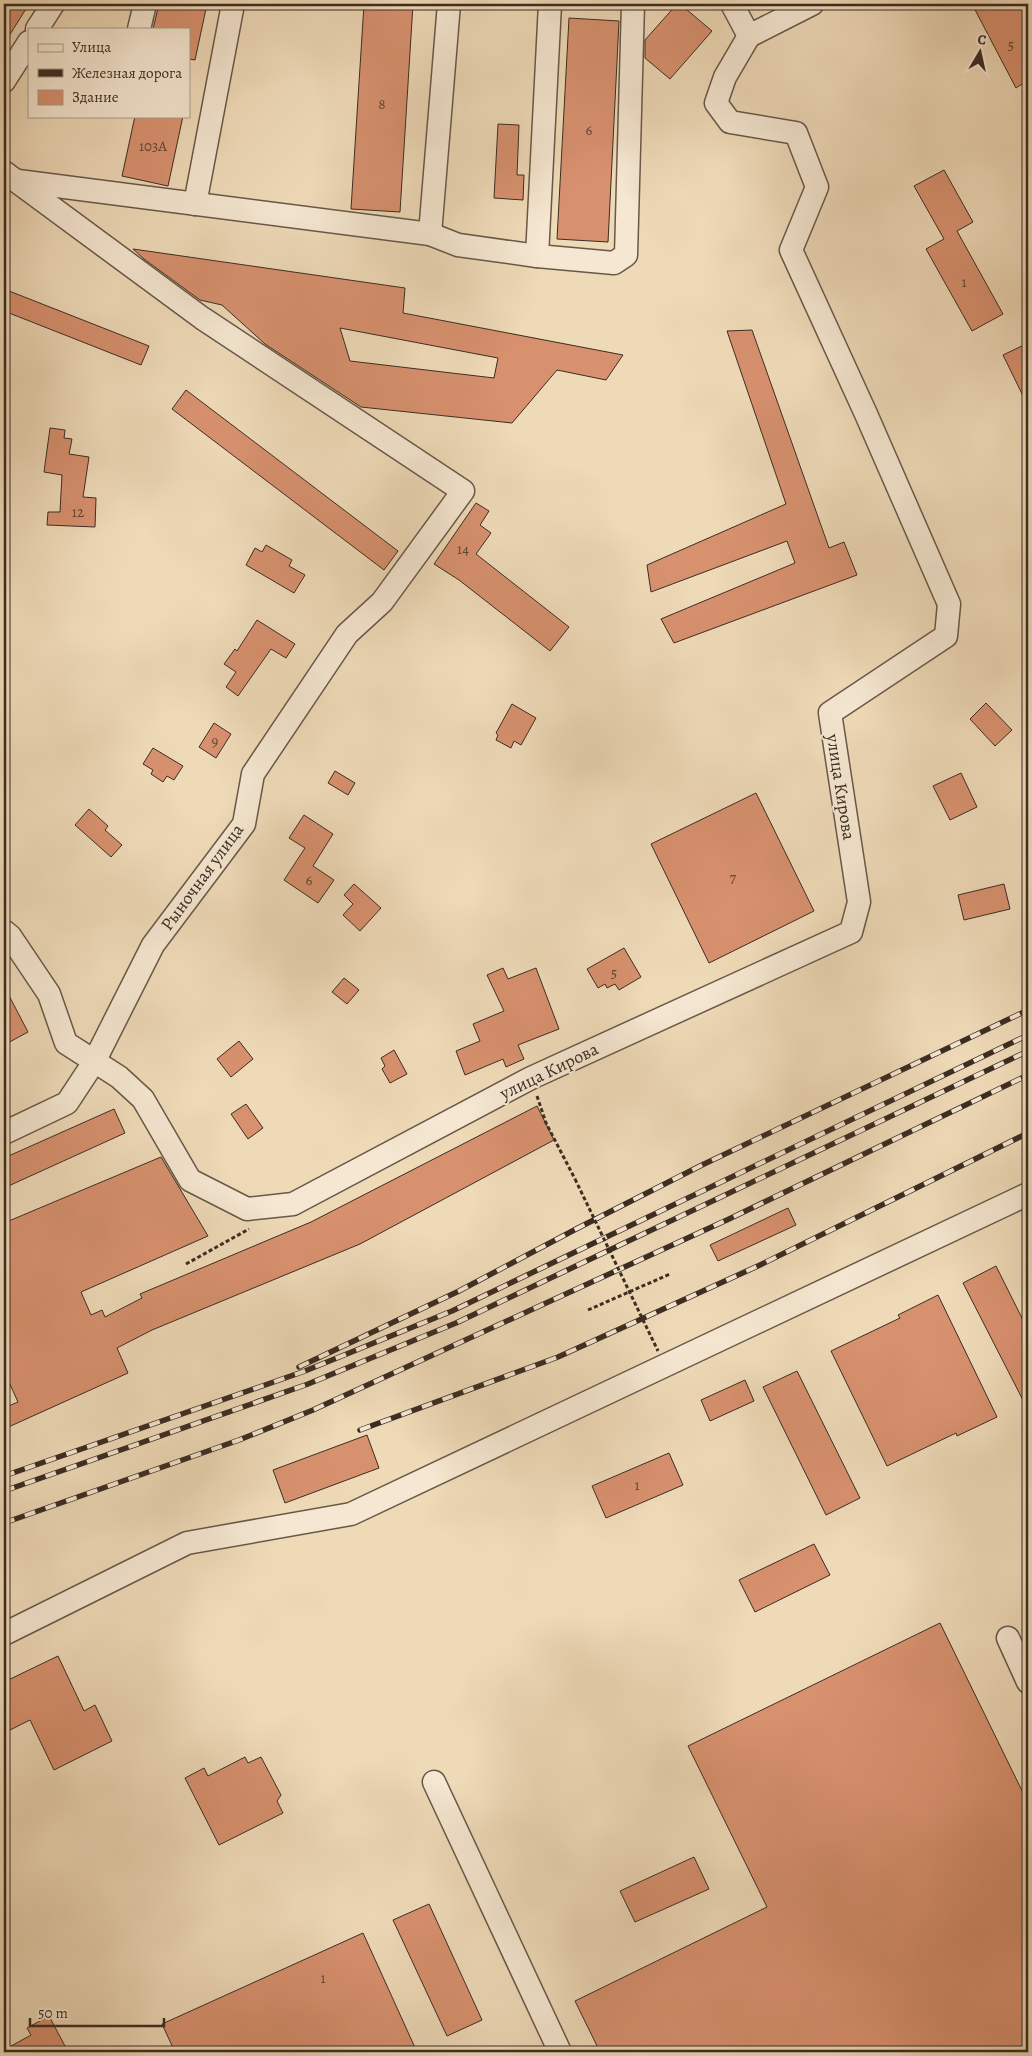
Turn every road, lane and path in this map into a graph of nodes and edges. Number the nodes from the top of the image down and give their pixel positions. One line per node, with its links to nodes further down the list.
1 (53, 4): 9 (street)
2 (145, 4): 10 (street)
3 (234, 4): 15 (street)
4 (449, 4): 16 (street)
5 (550, 4): 17 (street)
6 (634, 4): 17 (street)
7 (732, 4): 11 (street)
8 (812, 4): 11 (street)
9 (38, 28)
10 (139, 28)
11 (749, 36): 20 (street, улица Кирова)
12 (28, 44): 13 (street)
13 (4, 81)
14 (10, 176): 15 (street); 19 (street, Рыночная улица)
15 (195, 204): 16 (street)
16 (430, 234): 17 (street)
17 (537, 256)
18 (4, 931): 19 (street, улица Кирова)
19 (94, 1062): 20 (street, улица Кирова); 21 (street, Рыночная улица)
20 (531, 1078): 26 (path, bridge)
21 (4, 1133)
22 (1028, 1194): 29 (street)
23 (252, 1227): 24 (path)
24 (186, 1264)
25 (670, 1274): 26 (path)
26 (630, 1291): 27 (path); 28 (path, bridge)
27 (588, 1310)
28 (658, 1351)
29 (4, 1634)
30 (1008, 1638): 31 (street)
31 (1028, 1682)
32 (434, 1782): 33 (street)
33 (560, 2052)

